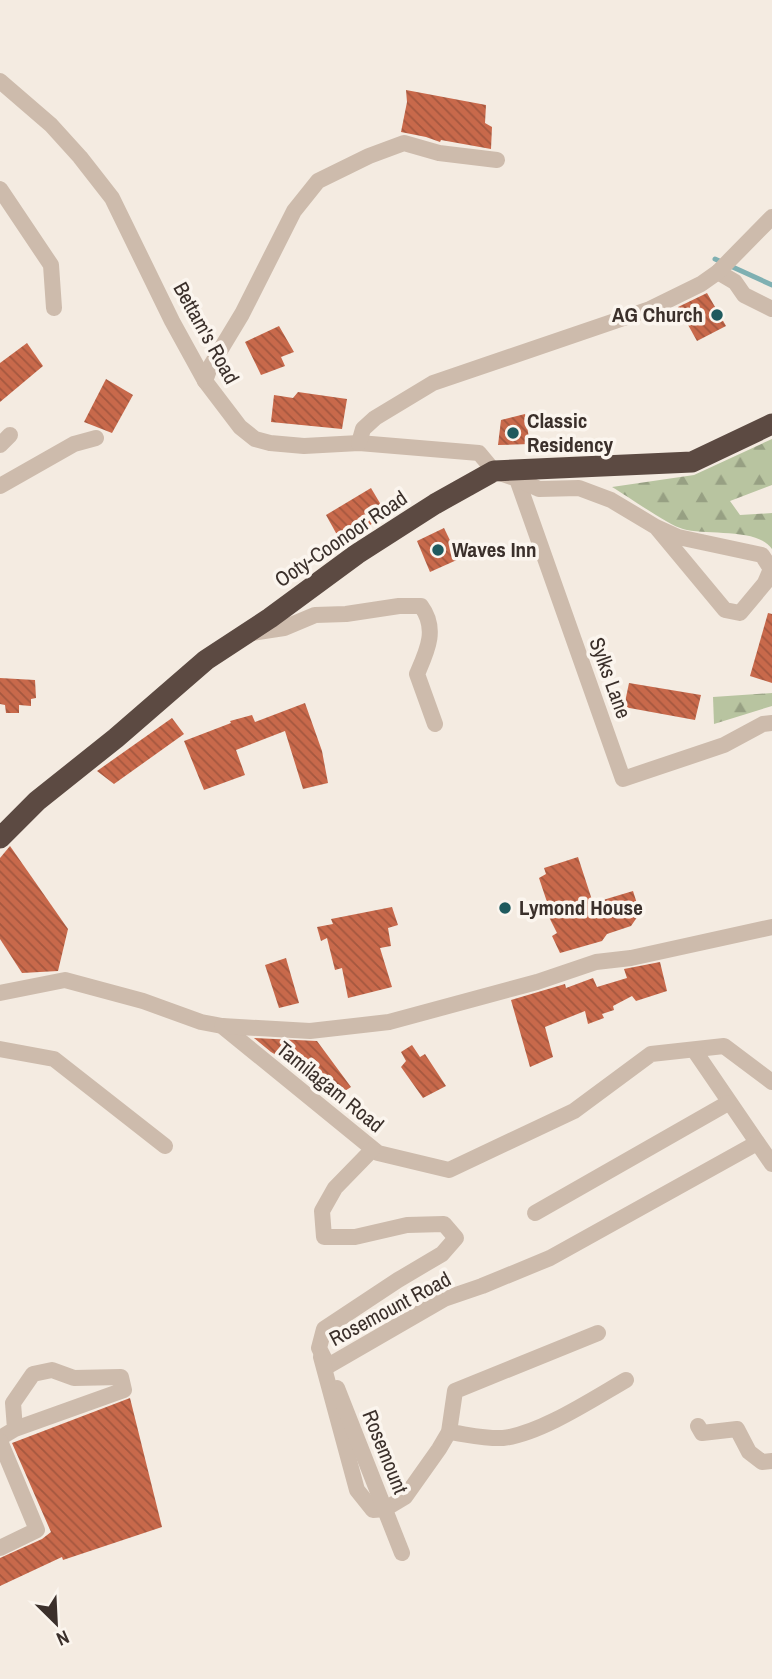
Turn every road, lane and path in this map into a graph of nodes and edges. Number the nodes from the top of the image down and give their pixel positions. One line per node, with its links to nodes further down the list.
1 (0, 82): 8 (street, Bettam's Road)
2 (497, 160): 8 (street)
3 (0, 189): 6 (street)
4 (772, 217): 5 (street)
5 (718, 272): 7 (street); 11 (street)
6 (54, 308)
7 (772, 309)
8 (205, 381): 11 (street, Bettam's Road)
9 (772, 424): 12 (highway, Ooty-Coonoor Road)
10 (96, 438): 14 (street)
11 (359, 443): 12 (street, Bettam's Road)
12 (494, 471): 13 (street); 16 (highway, Ooty-Coonoor Road)
13 (517, 479): 15 (street); 18 (street, Sylks Lane)
14 (0, 486)
15 (656, 527): 15 (street)
16 (246, 634): 17 (street); 19 (highway, Ooty-Coonoor Road)
17 (435, 724)
18 (766, 725)
19 (0, 838)
20 (772, 927): 22 (street)
21 (0, 993): 22 (street, Tamilagam Road)
22 (222, 1026): 29 (street, Tamilagam Road)
23 (0, 1049): 28 (street)
24 (694, 1049): 25 (street, Tamilagam Road); 26 (street); 29 (street, Tamilagam Road)
25 (772, 1082)
26 (728, 1102): 27 (street); 31 (street)
27 (757, 1143): 30 (street); 34 (street, Rosemount Road)
28 (165, 1146)
29 (372, 1150): 33 (street, Rosemount Road)
30 (772, 1164)
31 (535, 1213)
32 (598, 1333): 38 (street)
33 (319, 1348): 34 (street, Rosemount Road); 41 (street)
34 (328, 1366): 41 (street, Rosemount)
35 (626, 1380): 38 (street)
36 (698, 1426): 40 (street)
37 (15, 1429): 37 (street); 39 (street)
38 (449, 1432): 41 (street)
39 (0, 1439): 42 (street)
40 (772, 1461)
41 (386, 1509): 43 (street, Rosemount)
42 (0, 1548)
43 (402, 1553)

